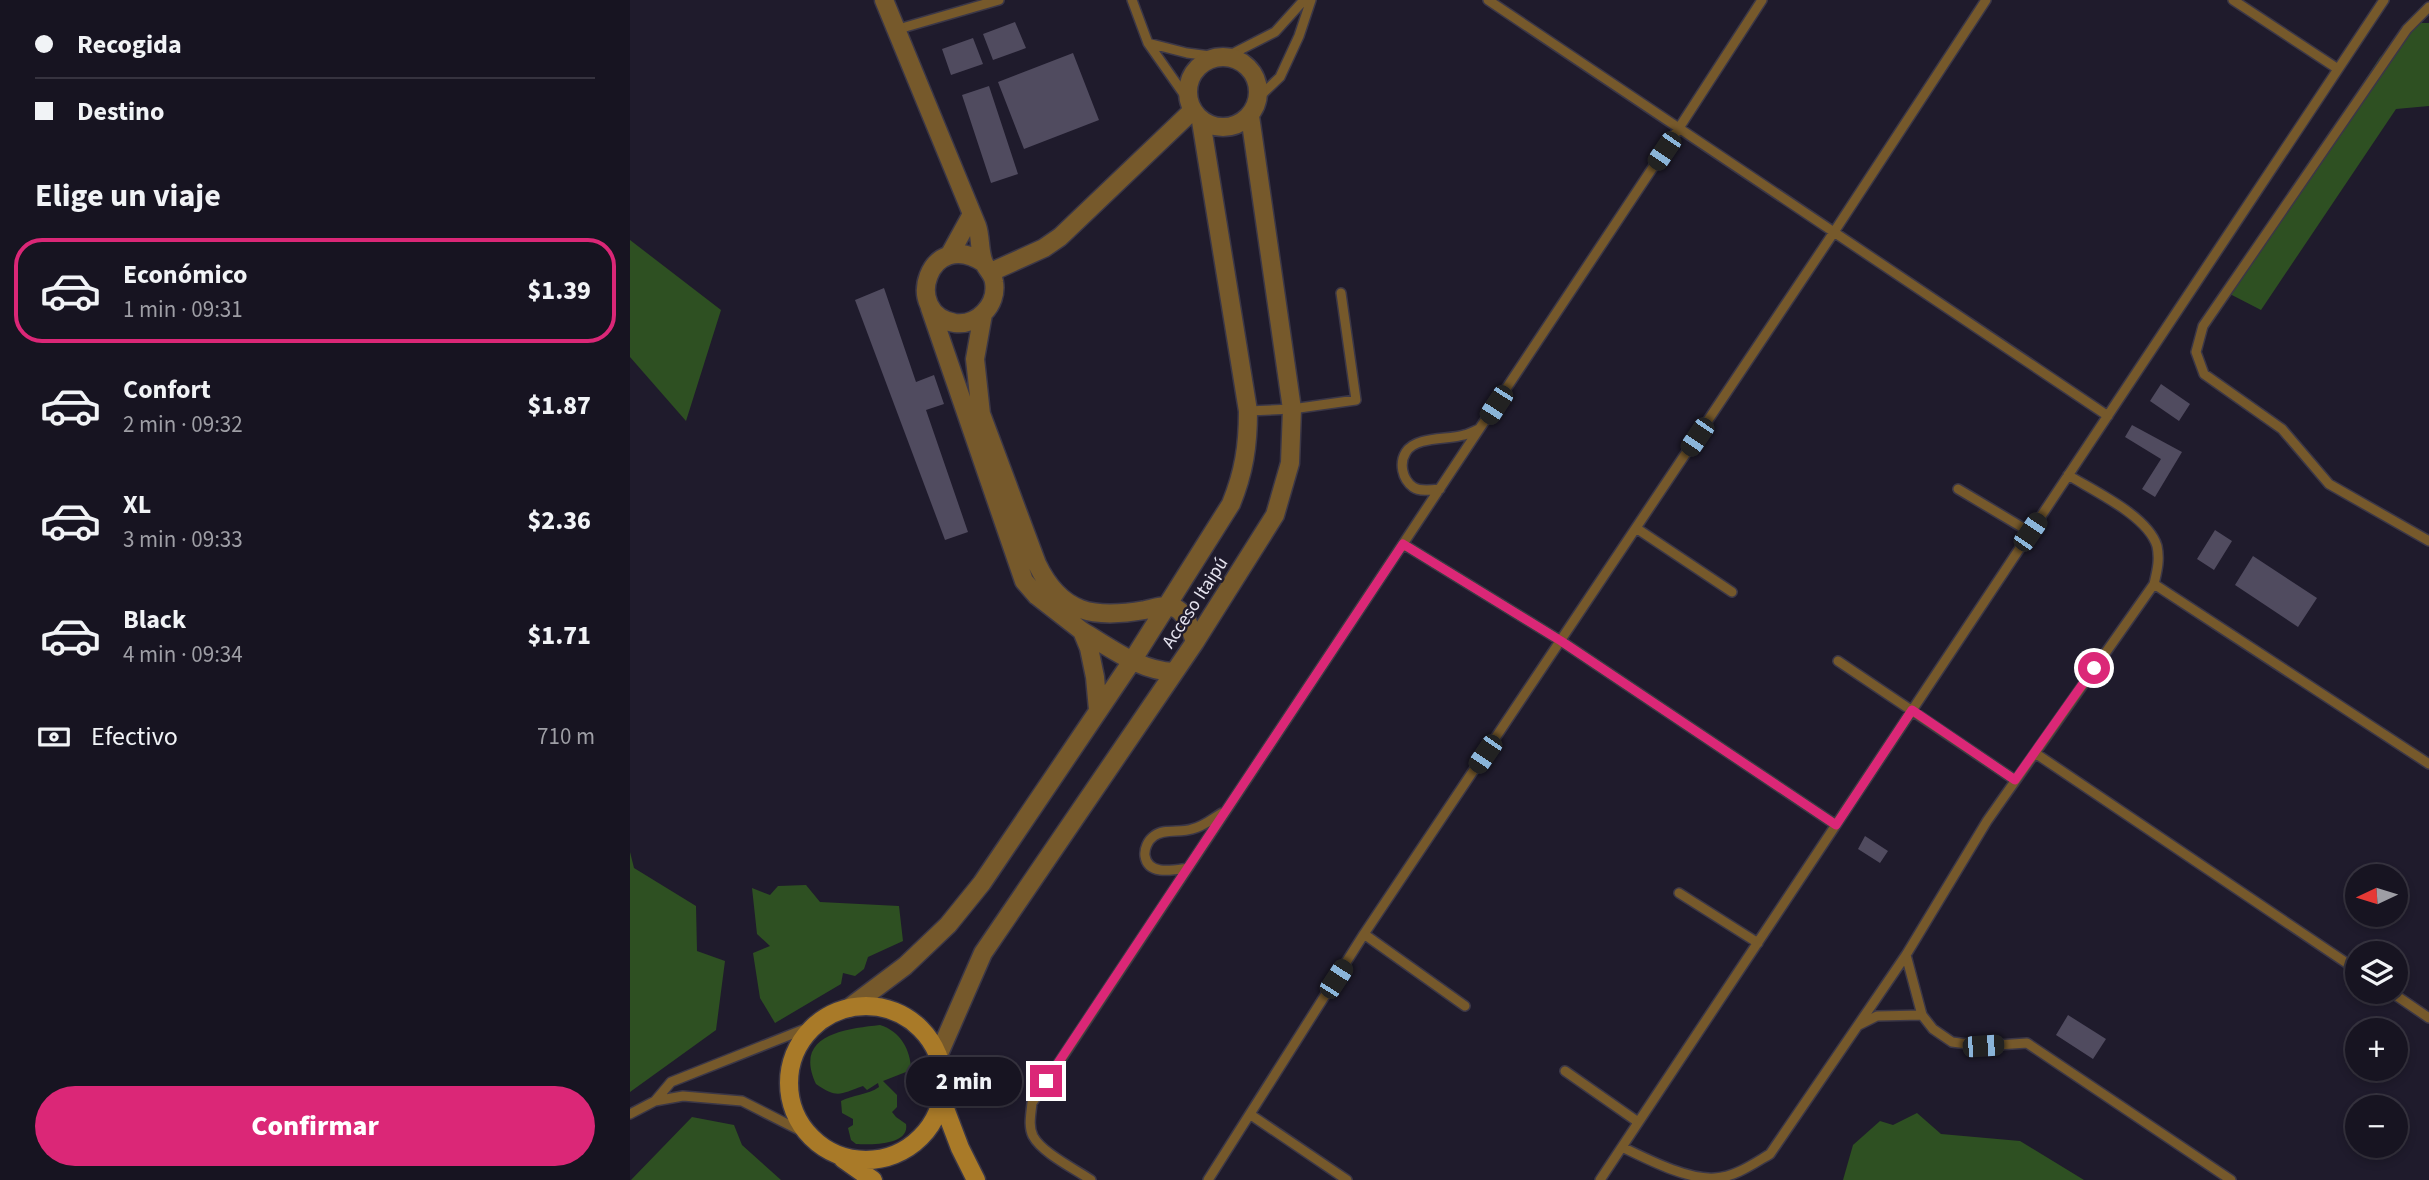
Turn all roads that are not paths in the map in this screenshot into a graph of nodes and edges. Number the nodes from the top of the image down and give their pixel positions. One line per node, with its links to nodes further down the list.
1 (884, 0): 12 (street)
2 (999, 0): 12 (lane)
3 (1132, 0): 13 (lane)
4 (1304, 0): 14 (lane)
5 (1311, 0): 16 (lane)
6 (1488, 0): 19 (lane)
7 (1762, 0): 19 (lane)
8 (1986, 0): 21 (lane)
9 (2233, 0): 15 (lane)
10 (2384, 0): 15 (lane)
11 (2429, 7): 36 (lane)
12 (895, 30): 20 (street)
13 (1148, 43): 14 (lane); 17 (lane)
14 (1222, 57): 16 (street); 17 (street)
15 (2338, 69): 29 (lane)
16 (1258, 97): 18 (street)
17 (1194, 110): 18 (street); 23 (street); 28 (street, Acceso Itaipú)
18 (1250, 116): 27 (street, Acceso Itaipú)
19 (1679, 128): 21 (lane); 30 (lane)
20 (972, 214): 22 (street); 23 (street)
21 (1834, 232): 29 (lane); 34 (lane)
22 (950, 254): 23 (street); 25 (street)
23 (987, 267): 26 (street)
24 (1341, 293): 27 (lane)
25 (928, 302): 26 (street); 41 (street)
26 (984, 314): 40 (street)
27 (1292, 409): 28 (lane); 43 (street, Acceso Itaipú)
28 (1248, 411): 40 (street, Acceso Itaipú)
29 (2108, 416): 31 (lane)
30 (1480, 428): 32 (lane); 32 (lane)
31 (2068, 475): 35 (lane); 38 (lane)
32 (1440, 489): 37 (lane)
33 (1958, 489): 35 (lane)
34 (1636, 528): 39 (lane); 42 (lane)
35 (2030, 532): 48 (lane)
36 (2429, 541)
37 (1403, 544): 42 (lane); 52 (lane)
38 (2154, 584): 49 (lane); 50 (lane)
39 (1732, 592)
40 (1166, 606): 43 (street); 45 (street, Acceso Itaipú)
41 (1082, 631): 45 (street); 47 (street)
42 (1561, 641): 53 (lane); 56 (lane)
43 (1195, 642): 46 (street, Acceso Itaipú)
44 (1838, 661): 48 (lane)
45 (1132, 662): 46 (street); 47 (street, Acceso Itaipú)
46 (1174, 672): 67 (street, Acceso Itaipú)
47 (1098, 710): 62 (street, Acceso Itaipú)
48 (1912, 710): 51 (lane); 53 (lane)
49 (2035, 753): 51 (lane); 59 (lane)
50 (2429, 764)
51 (2015, 780): 58 (lane)
52 (1226, 810): 54 (lane); 54 (lane)
53 (1836, 825): 57 (lane)
54 (1188, 868): 79 (lane)
55 (1679, 893): 57 (lane)
56 (1364, 934): 61 (lane); 72 (lane)
57 (1758, 943): 73 (lane)
58 (1906, 955): 63 (lane); 66 (lane)
59 (2345, 962)
60 (2408, 1004): 64 (lane)
61 (1465, 1006)
62 (849, 1008): 65 (street); 67 (street)
63 (1922, 1015): 66 (lane); 83 (lane)
64 (2429, 1018)
65 (815, 1025): 70 (lane); 74 (street)
66 (1857, 1027): 75 (lane)
67 (937, 1056): 69 (street)
68 (1565, 1071): 73 (lane)
69 (942, 1098): 76 (street); 78 (street)
70 (655, 1101): 71 (lane); 74 (lane)
71 (630, 1114)
72 (1251, 1115): 80 (lane); 81 (lane)
73 (1639, 1122): 75 (lane)
74 (807, 1134): 76 (street)
75 (1622, 1147): 82 (lane)
76 (837, 1155): 77 (street)
77 (873, 1180)
78 (976, 1180)
79 (1091, 1180)
80 (1208, 1180)
81 (1347, 1180)
82 (1600, 1180)
83 (2231, 1180)

